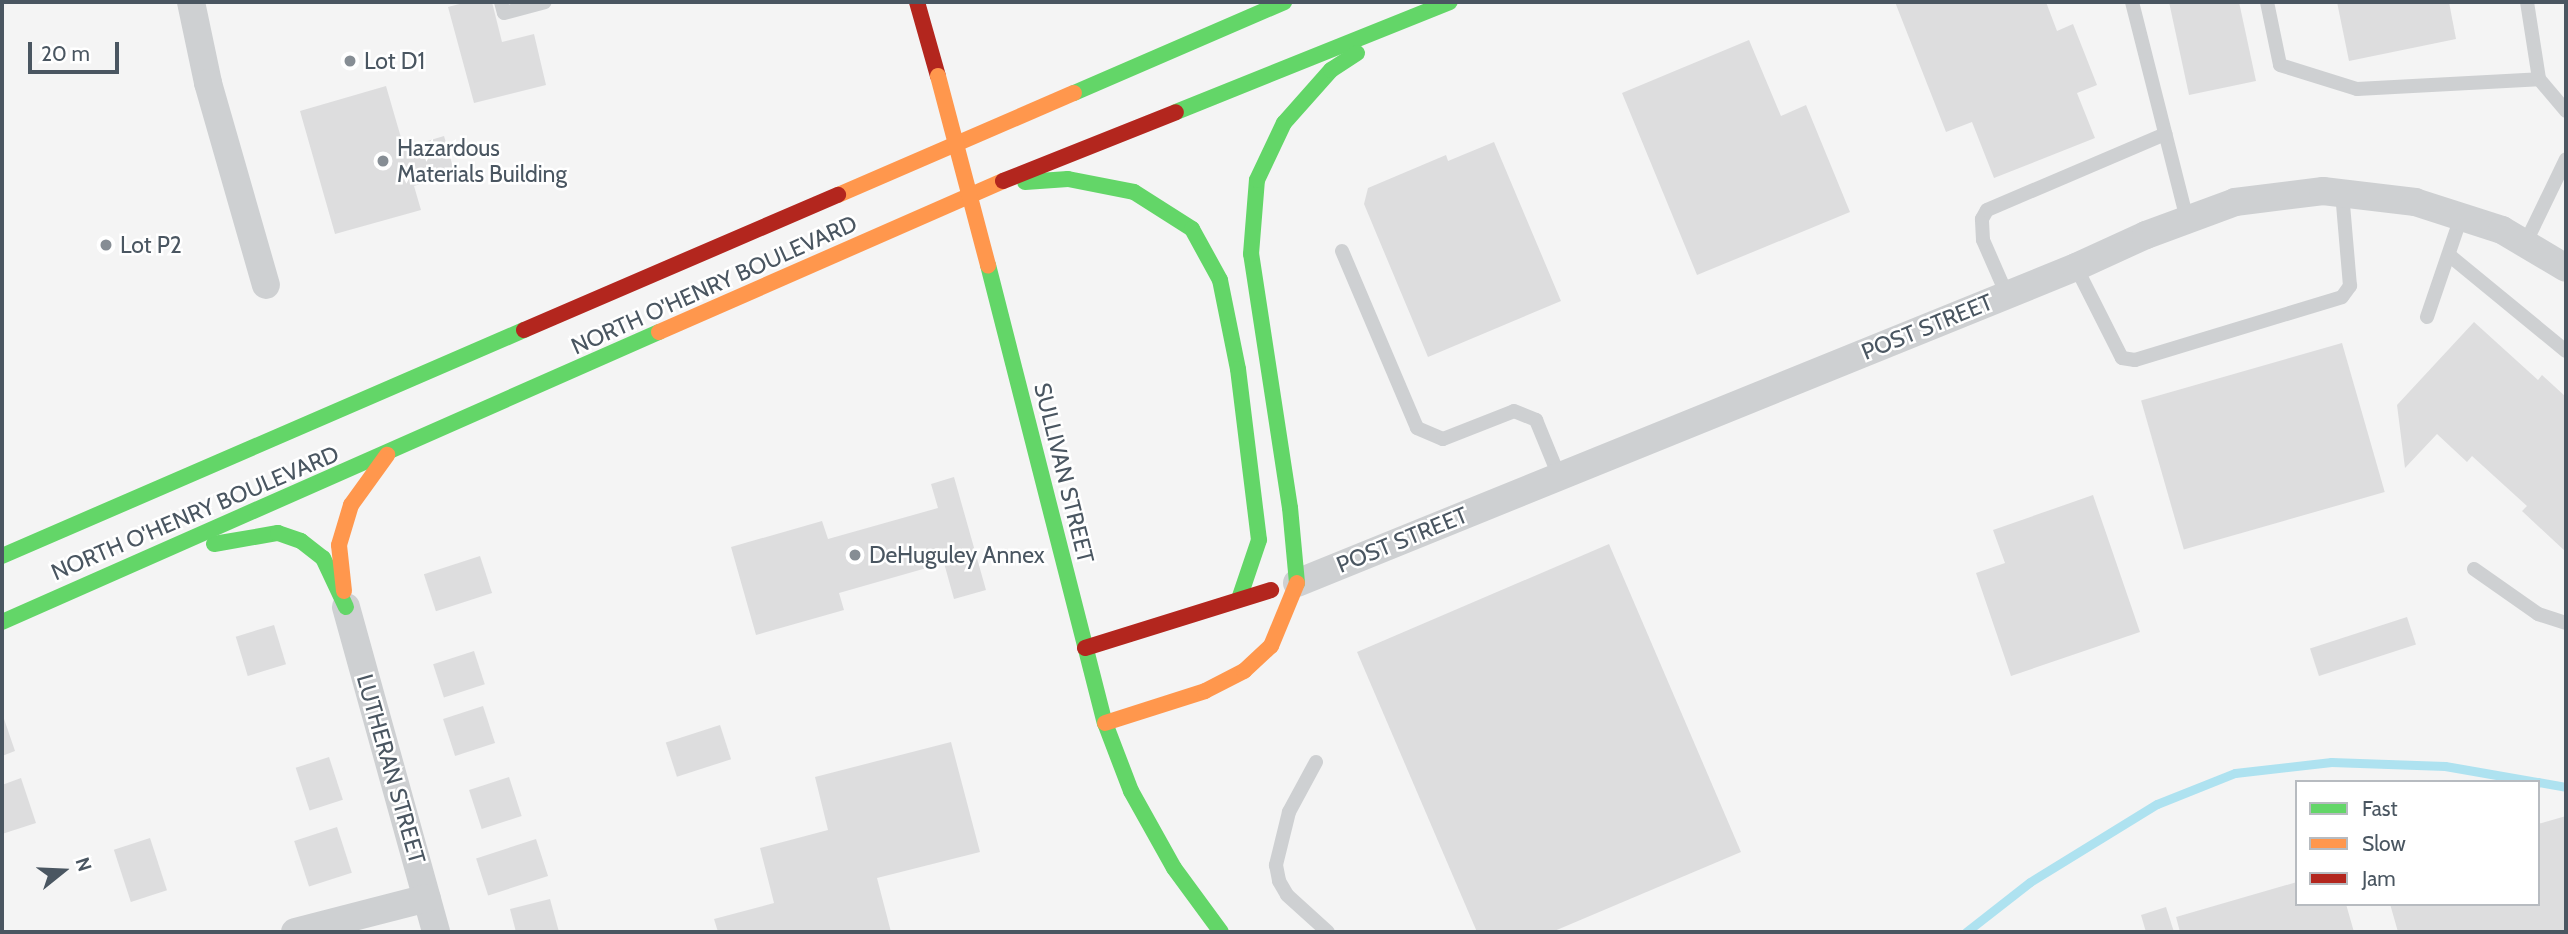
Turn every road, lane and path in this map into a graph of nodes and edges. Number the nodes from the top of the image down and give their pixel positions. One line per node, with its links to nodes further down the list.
1 (191, 2): 24 (street)
2 (500, 2): 3 (lane)
3 (545, 2)
4 (917, 2): 38 (main road, SULLIVAN STREET, bridge)
5 (1284, 2): 31 (main road, NORTH O'HENRY BOULEVARD)
6 (1450, 2): 10 (main road, NORTH O'HENRY BOULEVARD)
7 (2132, 2): 13 (lane)
8 (2267, 2): 11 (lane)
9 (2527, 2): 11 (lane)
10 (1403, 22): 15 (main road, NORTH O'HENRY BOULEVARD); 33 (main road)
11 (2539, 79): 12 (lane)
12 (2566, 111)
13 (2165, 134): 18 (lane); 25 (lane)
14 (2566, 159): 19 (lane)
15 (998, 183): 28 (main road, NORTH O'HENRY BOULEVARD); 34 (main road)
16 (2342, 193): 17 (street, POST STREET); 18 (street, POST STREET); 22 (lane)
17 (2461, 217): 19 (street, POST STREET); 21 (lane)
18 (2187, 220): 22 (street, POST STREET)
19 (2525, 244): 23 (street, POST STREET)
20 (1342, 251): 29 (lane)
21 (2449, 255): 26 (lane); 27 (lane)
22 (2076, 267): 25 (street, POST STREET)
23 (2566, 268)
24 (266, 285)
25 (2007, 295): 29 (street, POST STREET)
26 (2427, 317)
27 (2566, 351)
28 (388, 454): 30 (main road, NORTH O'HENRY BOULEVARD); 35 (main road)
29 (1559, 477): 33 (street, POST STREET)
30 (176, 544): 35 (main road); 36 (main road, NORTH O'HENRY BOULEVARD)
31 (2, 556)
32 (2473, 569): 37 (lane)
33 (1297, 583): 34 (main road, POST STREET); 39 (main road)
34 (1239, 599): 38 (main road, POST STREET)
35 (346, 607): 41 (street, LUTHERAN STREET)
36 (2, 622)
37 (2566, 623)
38 (1084, 648): 39 (main road, SULLIVAN STREET)
39 (1105, 723): 44 (main road, SULLIVAN STREET)
40 (1316, 762): 45 (lane)
41 (427, 898): 42 (street); 43 (street, LUTHERAN STREET)
42 (295, 932)
43 (436, 932)
44 (1221, 932)
45 (1328, 932)

